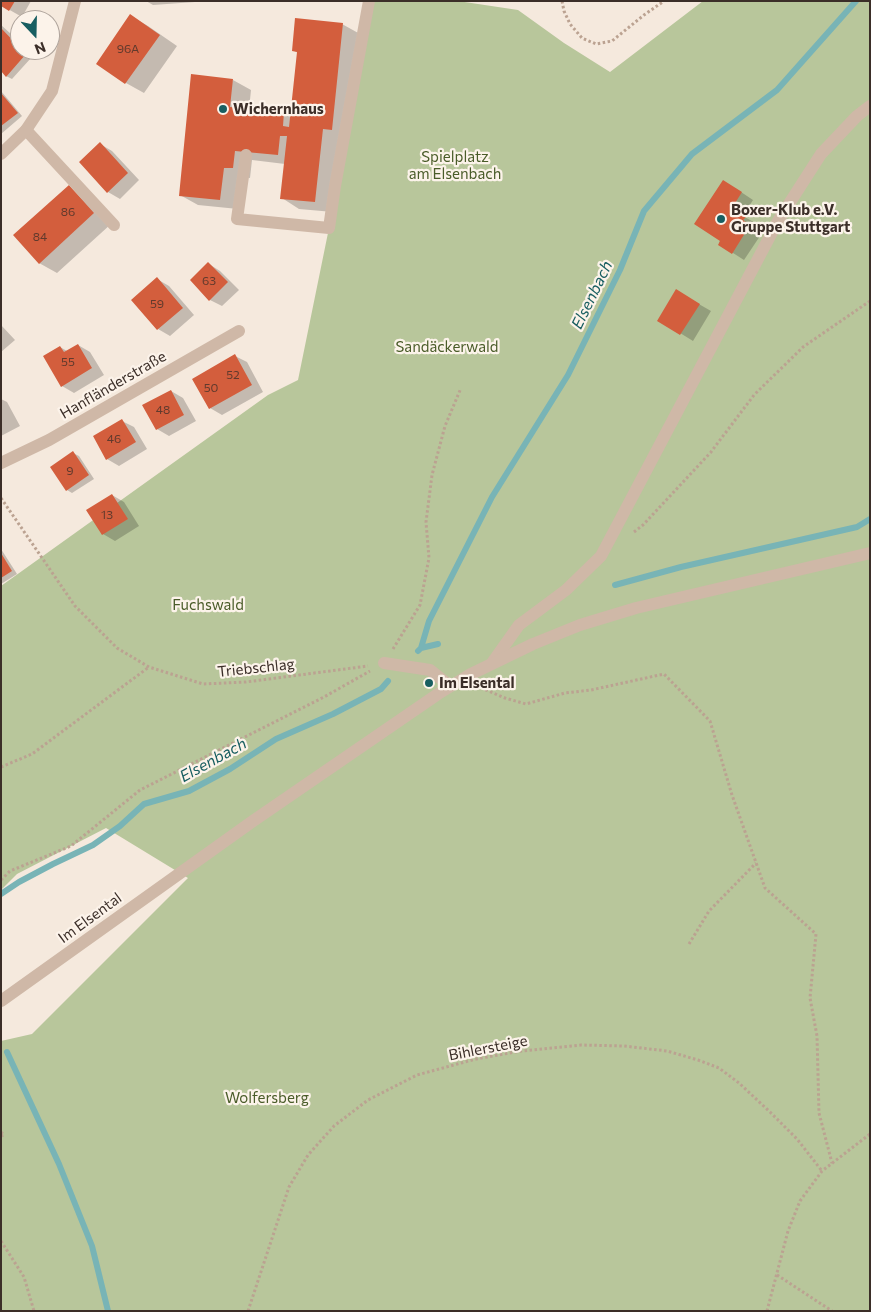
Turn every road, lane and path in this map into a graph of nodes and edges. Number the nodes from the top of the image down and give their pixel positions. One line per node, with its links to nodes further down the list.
1 (75, 1): 6 (street)
2 (369, 1): 8 (street)
3 (562, 1): 4 (path)
4 (664, 1)
5 (870, 106): 17 (street)
6 (26, 130): 7 (street); 9 (street)
7 (1, 154)
8 (246, 155)
9 (114, 225)
10 (870, 301): 15 (path)
11 (239, 331): 13 (street, Hanfländerstraße)
12 (461, 388): 18 (path)
13 (1, 463)
14 (1, 498): 19 (path, Triebschlag)
15 (629, 536)
16 (870, 553): 17 (street, Im Elsental)
17 (492, 663): 20 (street, Im Elsental)
18 (384, 664): 19 (path, Triebschlag); 21 (street); 24 (path)
19 (149, 667): 22 (path)
20 (469, 675): 21 (street, Im Elsental); 23 (path)
21 (450, 686): 26 (street, Im Elsental)
22 (1, 767)
23 (756, 862): 25 (path); 30 (path)
24 (1, 880)
25 (688, 944)
26 (1, 1002)
27 (1, 1132): 29 (path)
28 (870, 1134): 30 (path)
29 (1, 1136)
30 (832, 1163): 31 (path)
31 (822, 1171): 33 (path); 35 (path, Bihlersteige)
32 (1, 1241): 34 (path)
33 (777, 1275): 36 (path); 37 (path)
34 (34, 1311)
35 (248, 1311)
36 (767, 1311)
37 (832, 1311)

